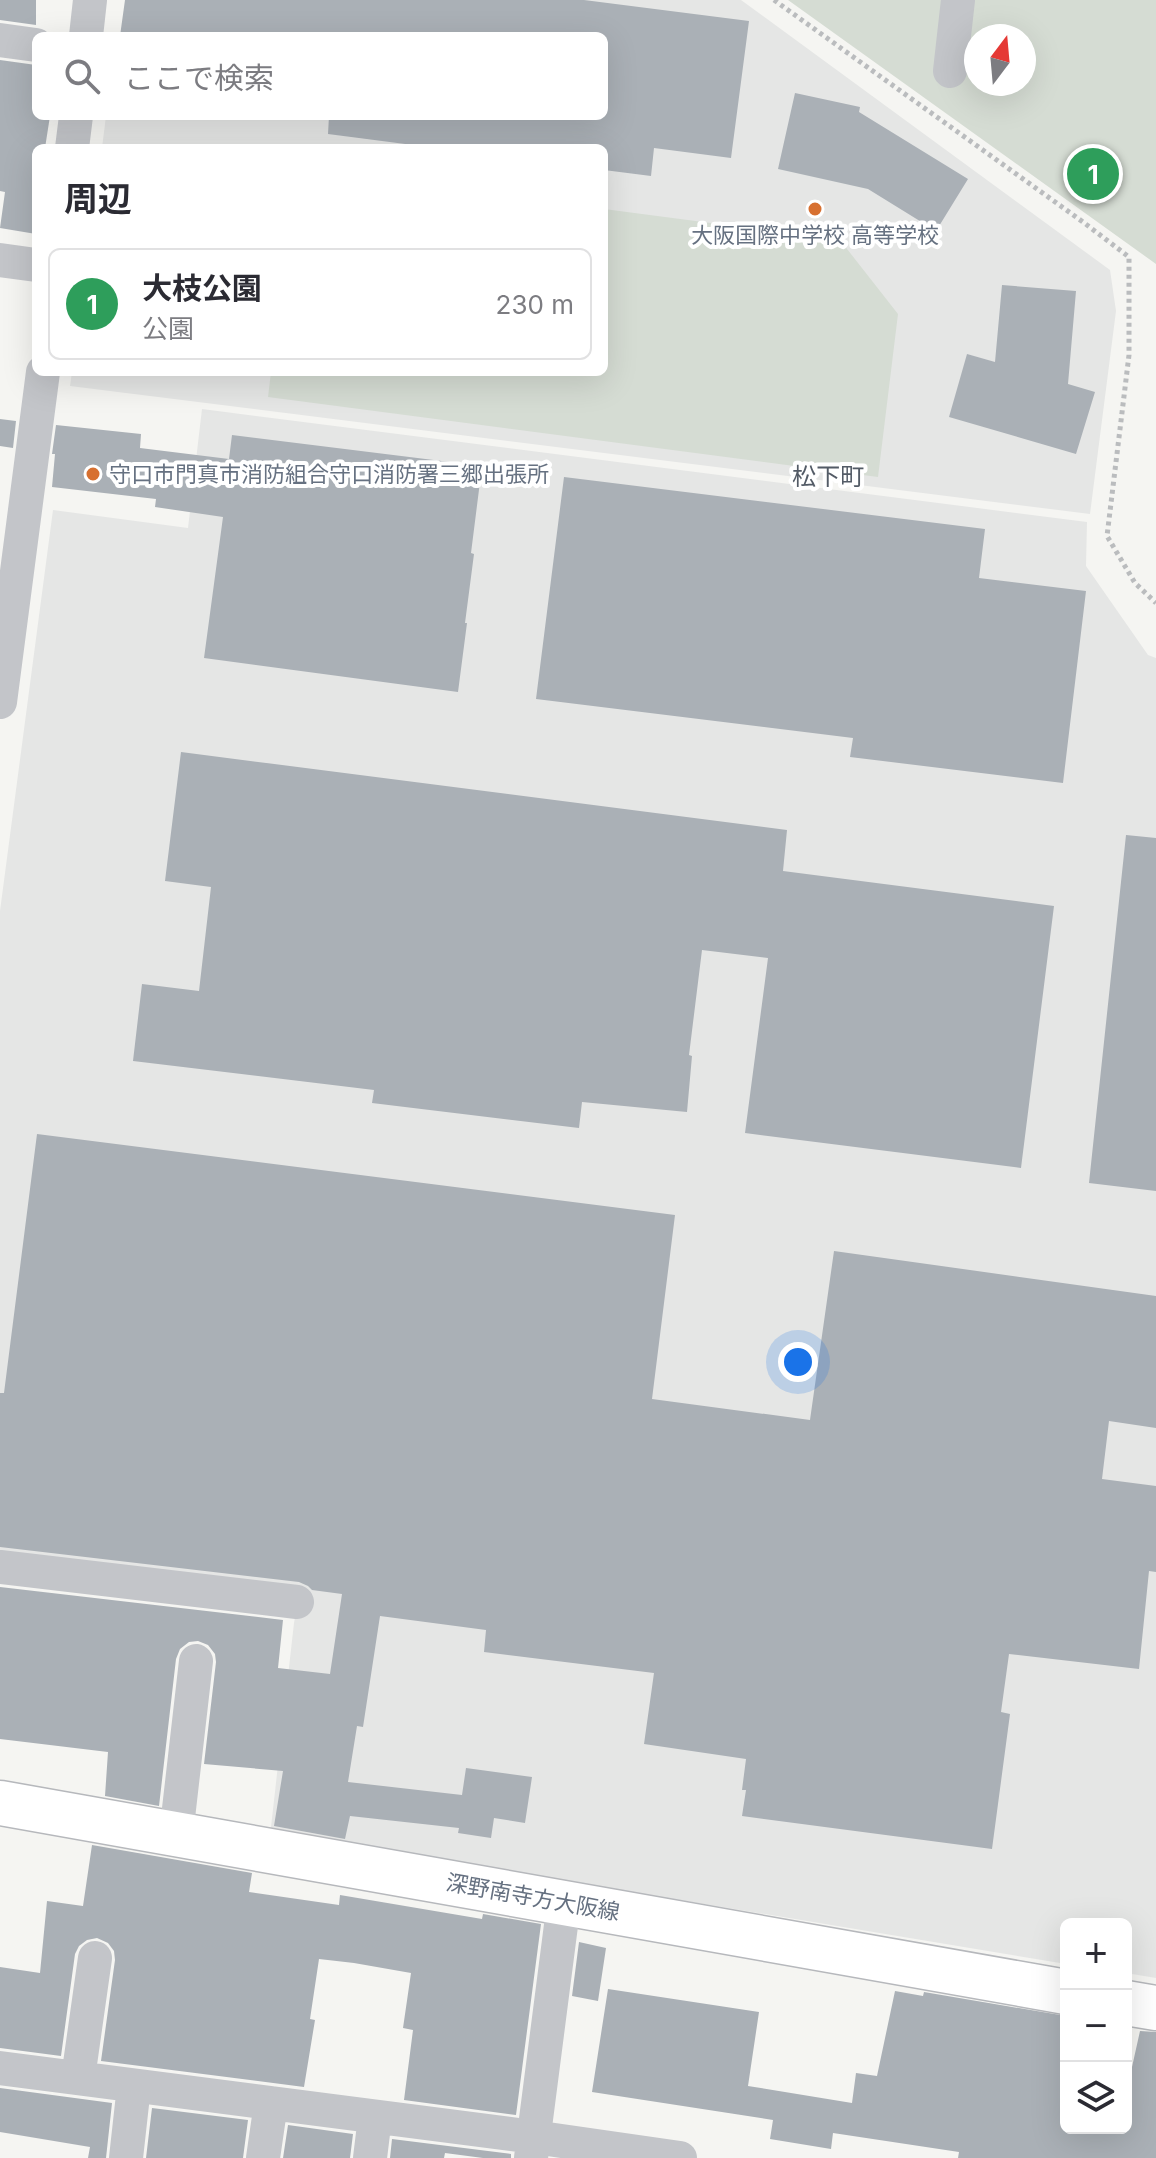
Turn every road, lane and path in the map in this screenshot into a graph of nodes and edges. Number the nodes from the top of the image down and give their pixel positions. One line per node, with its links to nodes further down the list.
1 (90, 0): 4 (street)
2 (774, 0): 13 (path)
3 (958, 0): 7 (street)
4 (86, 32)
5 (0, 40): 6 (street)
6 (32, 44)
7 (950, 71)
8 (76, 120): 9 (street)
9 (72, 144)
10 (0, 260): 11 (street)
11 (32, 264)
12 (42, 376): 14 (street)
13 (1156, 603)
14 (1, 683)
15 (0, 1567): 16 (street)
16 (297, 1602)
17 (196, 1661): 19 (street)
18 (0, 1803): 19 (main road, 深野南寺方大阪線)
19 (176, 1835): 20 (main road, 深野南寺方大阪線)
20 (564, 1902): 22 (main road, 深野南寺方大阪線); 30 (street)
21 (95, 1958): 26 (street)
22 (1060, 1991)
23 (1132, 2004): 24 (main road)
24 (1156, 2008)
25 (0, 2068): 26 (street)
26 (78, 2078): 27 (street)
27 (134, 2086): 28 (street); 31 (street)
28 (271, 2103): 29 (street); 32 (street)
29 (375, 2117): 30 (street); 33 (street)
30 (532, 2148): 34 (street)
31 (126, 2158)
32 (263, 2158)
33 (370, 2158)
34 (680, 2158)

